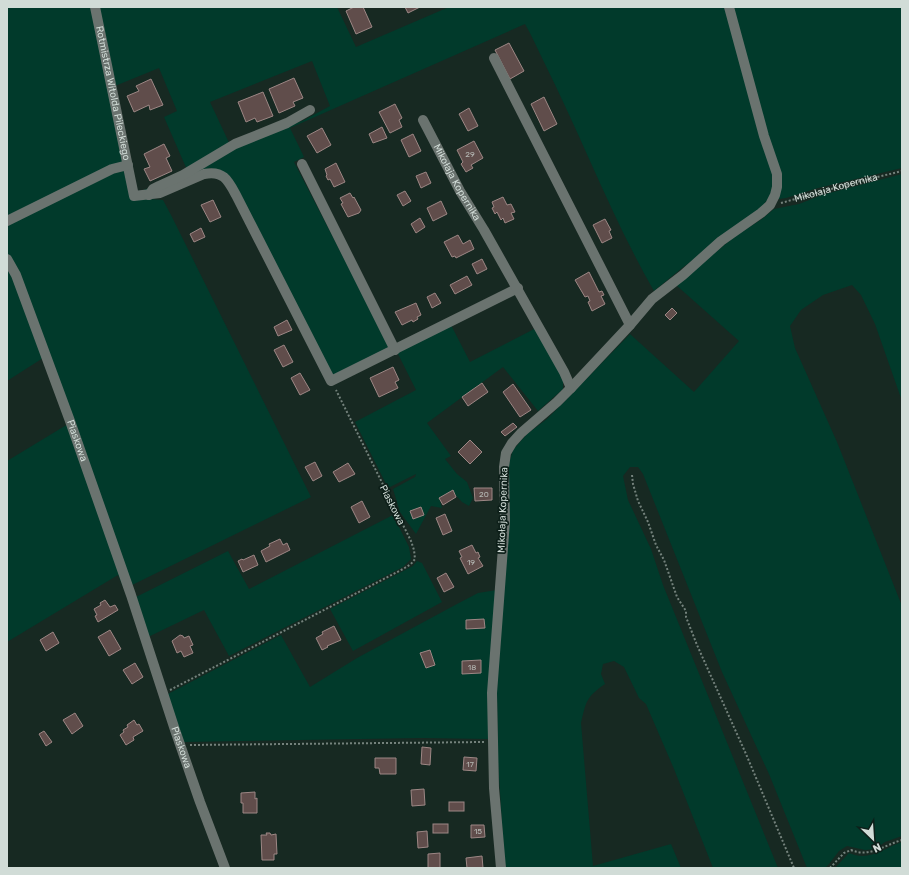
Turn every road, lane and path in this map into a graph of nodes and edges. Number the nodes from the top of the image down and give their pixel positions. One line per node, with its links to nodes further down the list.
1 (95, 7): 7 (street, Rotmistrza Witolda Pileckiego)
2 (729, 7): 10 (street)
3 (494, 58): 14 (street)
4 (310, 110): 9 (street)
5 (423, 120): 13 (street, Mikołaja Kopernika)
6 (302, 164): 15 (street)
7 (128, 165): 9 (street); 11 (street, Rotmistrza Witolda Pileckiego)
8 (902, 171): 10 (path, Mikołaja Kopernika)
9 (149, 195): 16 (street)
10 (770, 205): 14 (street)
11 (7, 221)
12 (7, 259): 19 (street, Piaskowa)
13 (518, 288): 15 (street); 17 (street, Mikołaja Kopernika)
14 (630, 325): 17 (street)
15 (395, 350): 16 (street)
16 (331, 381): 19 (path, Piaskowa)
17 (571, 388): 20 (street, Mikołaja Kopernika)
18 (632, 476): 25 (path)
19 (162, 694): 21 (street, Piaskowa)
20 (493, 742): 21 (path); 24 (street, Mikołaja Kopernika)
21 (180, 745): 23 (street, Piaskowa)
22 (902, 840): 26 (path)
23 (225, 868)
24 (501, 868)
25 (794, 868)
26 (830, 868)

